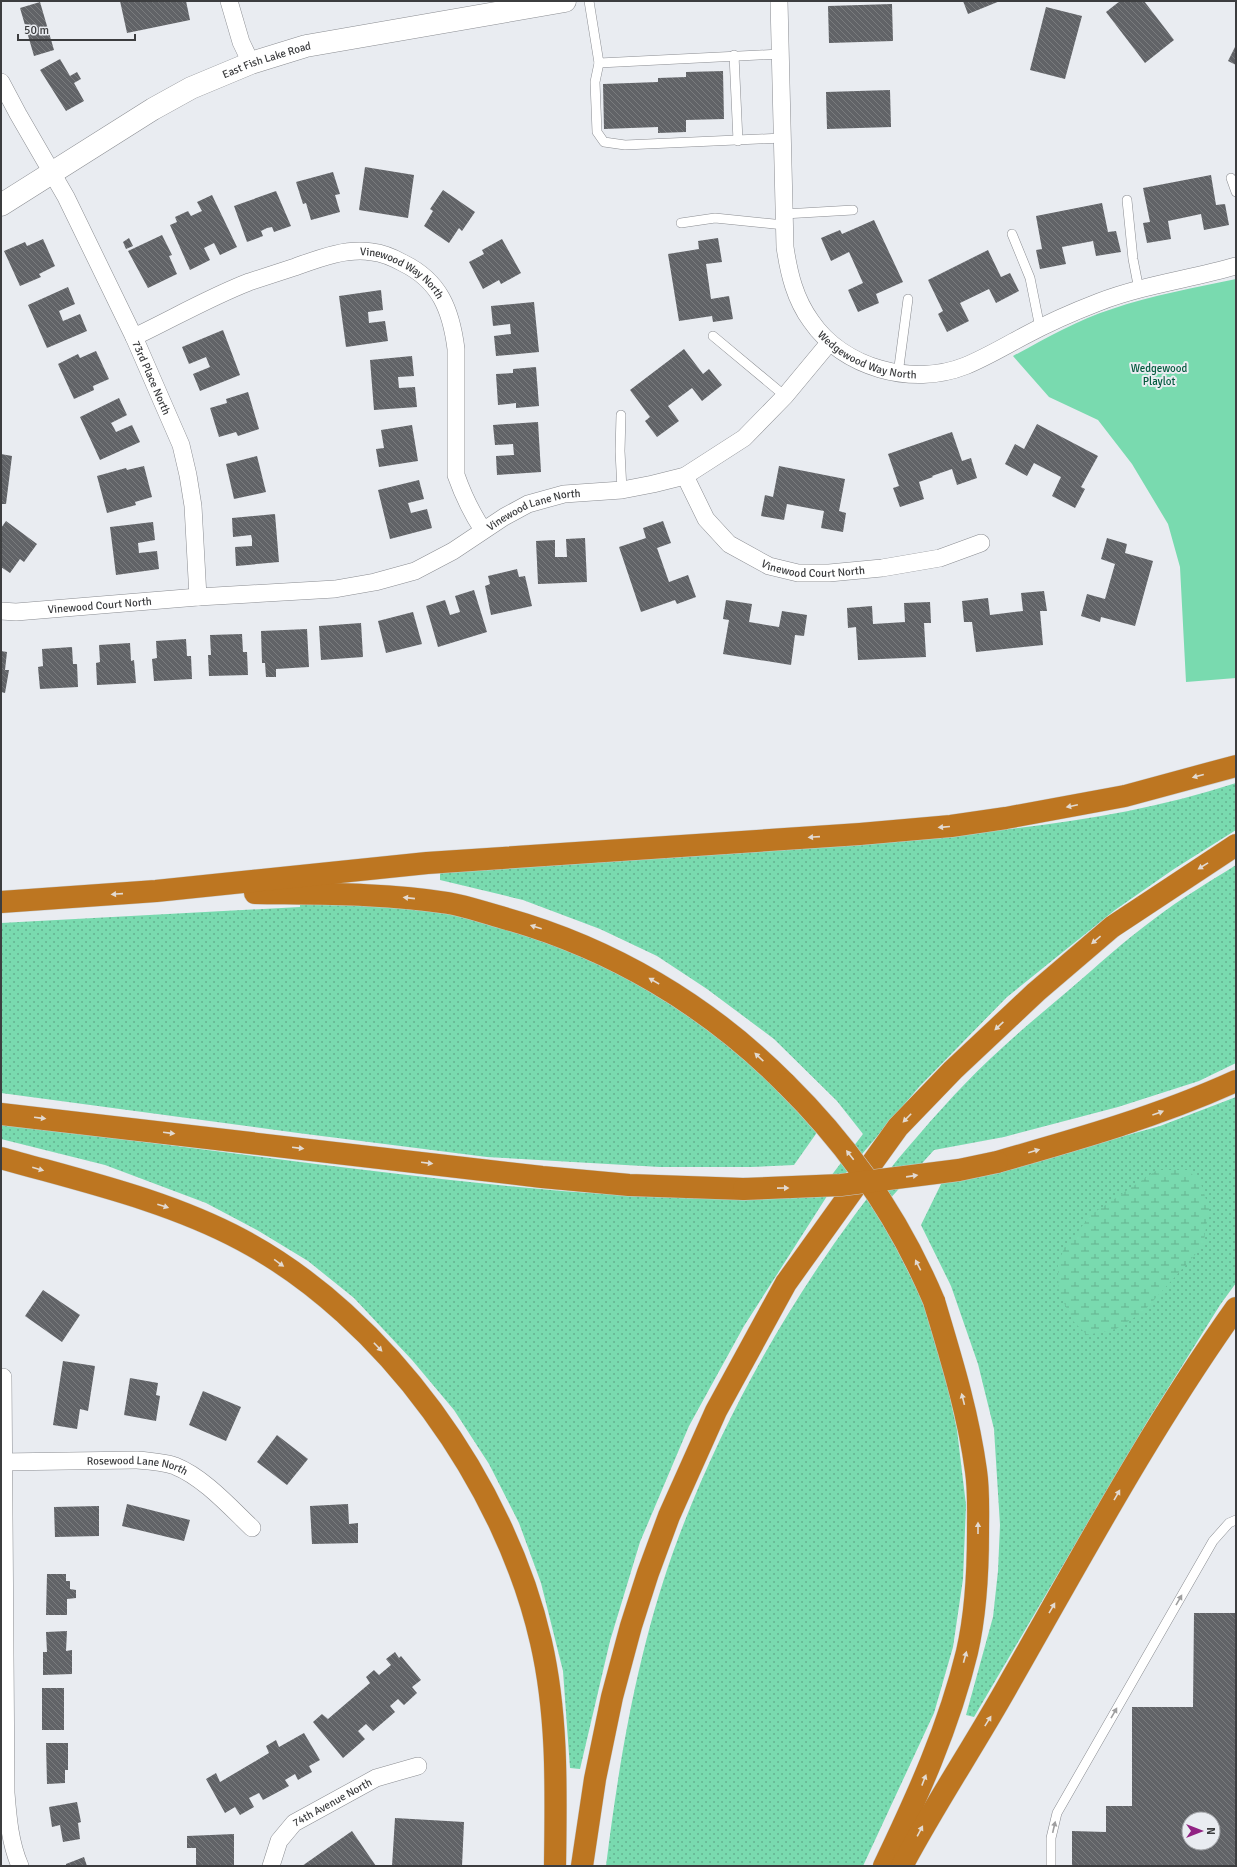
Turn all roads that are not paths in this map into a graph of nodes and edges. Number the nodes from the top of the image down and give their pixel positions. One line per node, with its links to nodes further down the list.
1 (229, 1): 8 (street)
2 (565, 1): 5 (street, East Fish Lake Road)
3 (589, 1): 9 (lane)
4 (779, 1): 6 (street, Wedgewood Way North)
5 (500, 6): 8 (street, East Fish Lake Road)
6 (780, 54): 7 (lane); 11 (street, Wedgewood Way North)
7 (734, 56): 9 (lane); 12 (lane)
8 (250, 63): 13 (street, East Fish Lake Road)
9 (599, 63): 12 (lane)
10 (1, 82): 13 (street, 73rd Place North)
11 (782, 138): 12 (lane); 19 (street, Wedgewood Way North)
12 (738, 141)
13 (52, 173): 17 (street, East Fish Lake Road); 27 (street, 73rd Place North)
14 (1231, 178): 15 (lane)
15 (1236, 192)
16 (1127, 200): 23 (lane)
17 (1, 205)
18 (854, 210): 19 (lane)
19 (784, 220): 20 (lane); 28 (street, Wedgewood Way North)
20 (681, 223)
21 (1012, 234): 25 (lane)
22 (1236, 266): 23 (street, Wedgewood Way North)
23 (1139, 290): 25 (street, Wedgewood Way North)
24 (908, 299): 29 (lane)
25 (1040, 328): 29 (street, Wedgewood Way North)
26 (713, 336): 30 (lane)
27 (134, 337): 34 (street, Vinewood Way North); 36 (street, 73rd Place North)
28 (829, 343): 29 (street, Wedgewood Way North); 30 (street, Vinewood Lane North)
29 (898, 374)
30 (785, 396): 32 (street, Vinewood Lane North)
31 (621, 415): 33 (lane)
32 (685, 476): 33 (street, Vinewood Lane North); 35 (street, Vinewood Court North)
33 (622, 490): 34 (street, Vinewood Lane North)
34 (483, 530): 36 (street, Vinewood Lane North)
35 (981, 543)
36 (198, 598): 37 (street, Vinewood Court North)
37 (1, 611)
38 (1236, 766): 40 (highway, one-way to 40)
39 (1236, 845): 54 (highway, one-way to 54)
40 (156, 891): 41 (highway, one-way to 41); 55 (highway, one-way to 40, bridge)
41 (1, 902)
42 (1236, 1081): 43 (highway, one-way to 42, bridge)
43 (1, 1114)
44 (1, 1158): 53 (highway, one-way to 53)
45 (1236, 1308): 56 (highway, one-way to 45)
46 (3, 1377): 47 (street)
47 (3, 1462): 49 (street, Rosewood Lane North); 51 (street)
48 (1236, 1520): 57 (lane, one-way to 48)
49 (252, 1528)
50 (418, 1766): 52 (street, 74th Avenue North)
51 (20, 1866)
52 (271, 1866)
53 (554, 1866)
54 (582, 1866)
55 (884, 1866)
56 (902, 1866)
57 (1051, 1866)

